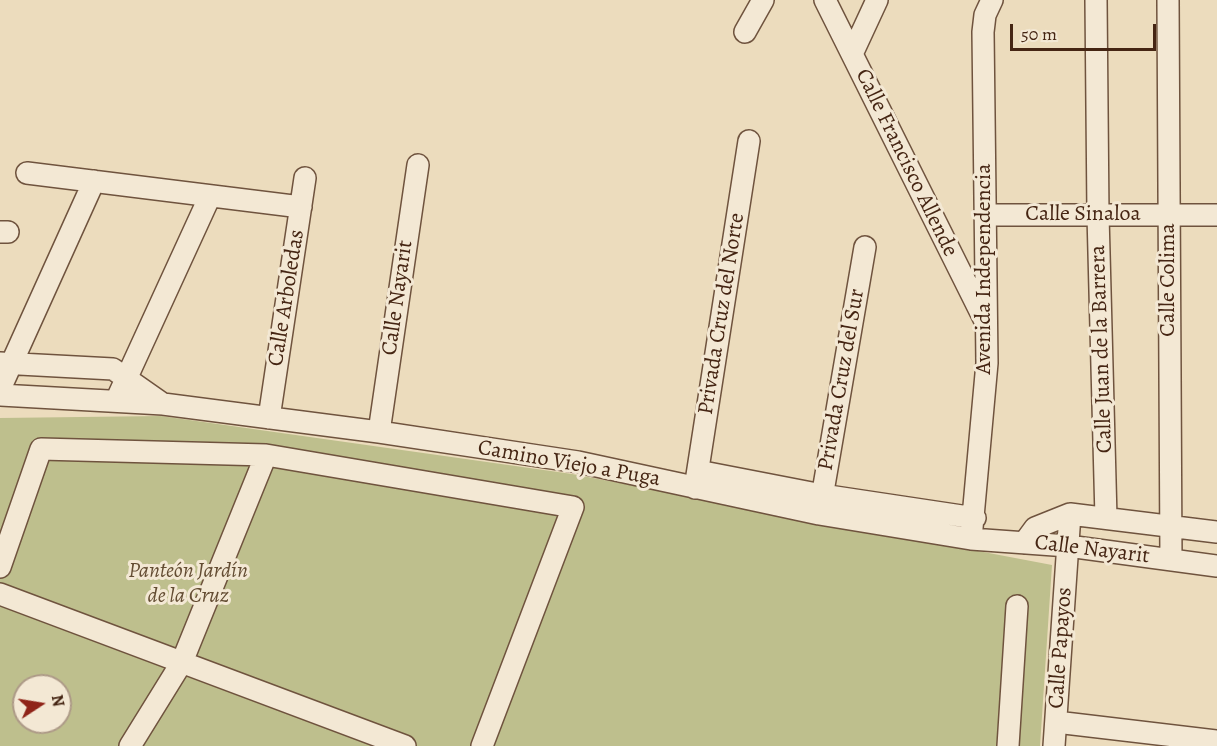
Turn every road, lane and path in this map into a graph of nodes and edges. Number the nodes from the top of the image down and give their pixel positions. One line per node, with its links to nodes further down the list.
1 (763, 0): 7 (street)
2 (825, 0): 8 (street, Calle Francisco Allende)
3 (878, 0): 8 (street)
4 (992, 0): 16 (street, Avenida Independencia)
5 (1096, 0): 17 (street, Calle Juan de la Barrera)
6 (1168, 0): 18 (street, Calle Colima)
7 (745, 32)
8 (852, 54): 21 (street, Calle Francisco Allende)
9 (749, 141): 31 (street, Privada Cruz del Norte)
10 (418, 165): 29 (street, Calle Nayarit)
11 (27, 173): 13 (street)
12 (305, 178): 15 (street, Calle Arboledas)
13 (94, 181): 14 (street); 22 (street)
14 (210, 195): 15 (street); 23 (street)
15 (301, 207): 28 (street, Calle Arboledas)
16 (985, 215): 17 (street, Calle Sinaloa); 21 (street, Avenida Independencia)
17 (1098, 215): 18 (street, Calle Sinaloa); 34 (street, Calle Juan de la Barrera)
18 (1169, 215): 19 (street, Calle Sinaloa); 35 (street, Calle Colima)
19 (1217, 215)
20 (865, 246): 32 (street, Privada Cruz del Sur)
21 (987, 326): 36 (street, Avenida Independencia)
22 (6, 363): 23 (street); 24 (street)
23 (126, 377): 26 (street); 27 (street)
24 (0, 389)
25 (0, 395): 26 (street, Camino Viejo a Puga)
26 (116, 401): 27 (street, Camino Viejo a Puga)
27 (164, 404): 28 (street, Camino Viejo a Puga)
28 (269, 418): 29 (street, Camino Viejo a Puga)
29 (379, 432): 31 (street, Camino Viejo a Puga)
30 (266, 455): 42 (street); 45 (street); 50 (street)
31 (696, 480): 32 (street, Camino Viejo a Puga)
32 (821, 505): 36 (street, Camino Viejo a Puga)
33 (1070, 514): 34 (street, Calle Nayarit); 38 (street, Calle Nayarit); 39 (street, Calle Papayos)
34 (1106, 518): 35 (street, Calle Nayarit)
35 (1170, 526): 37 (street, Calle Nayarit); 40 (street, Calle Colima)
36 (973, 529): 38 (street, Camino Viejo a Puga)
37 (1217, 532)
38 (1024, 543): 39 (street, Calle Nayarit)
39 (1068, 546): 40 (street, Calle Nayarit); 46 (street, Calle Papayos)
40 (1171, 560): 41 (street, Calle Nayarit)
41 (1217, 566)
42 (0, 567)
43 (0, 594): 45 (street)
44 (1017, 606): 51 (street)
45 (182, 662): 48 (street); 49 (street)
46 (1056, 722): 47 (street); 52 (street, Calle Papayos)
47 (1209, 742)
48 (130, 746)
49 (405, 746)
50 (482, 746)
51 (1008, 746)
52 (1054, 746)

